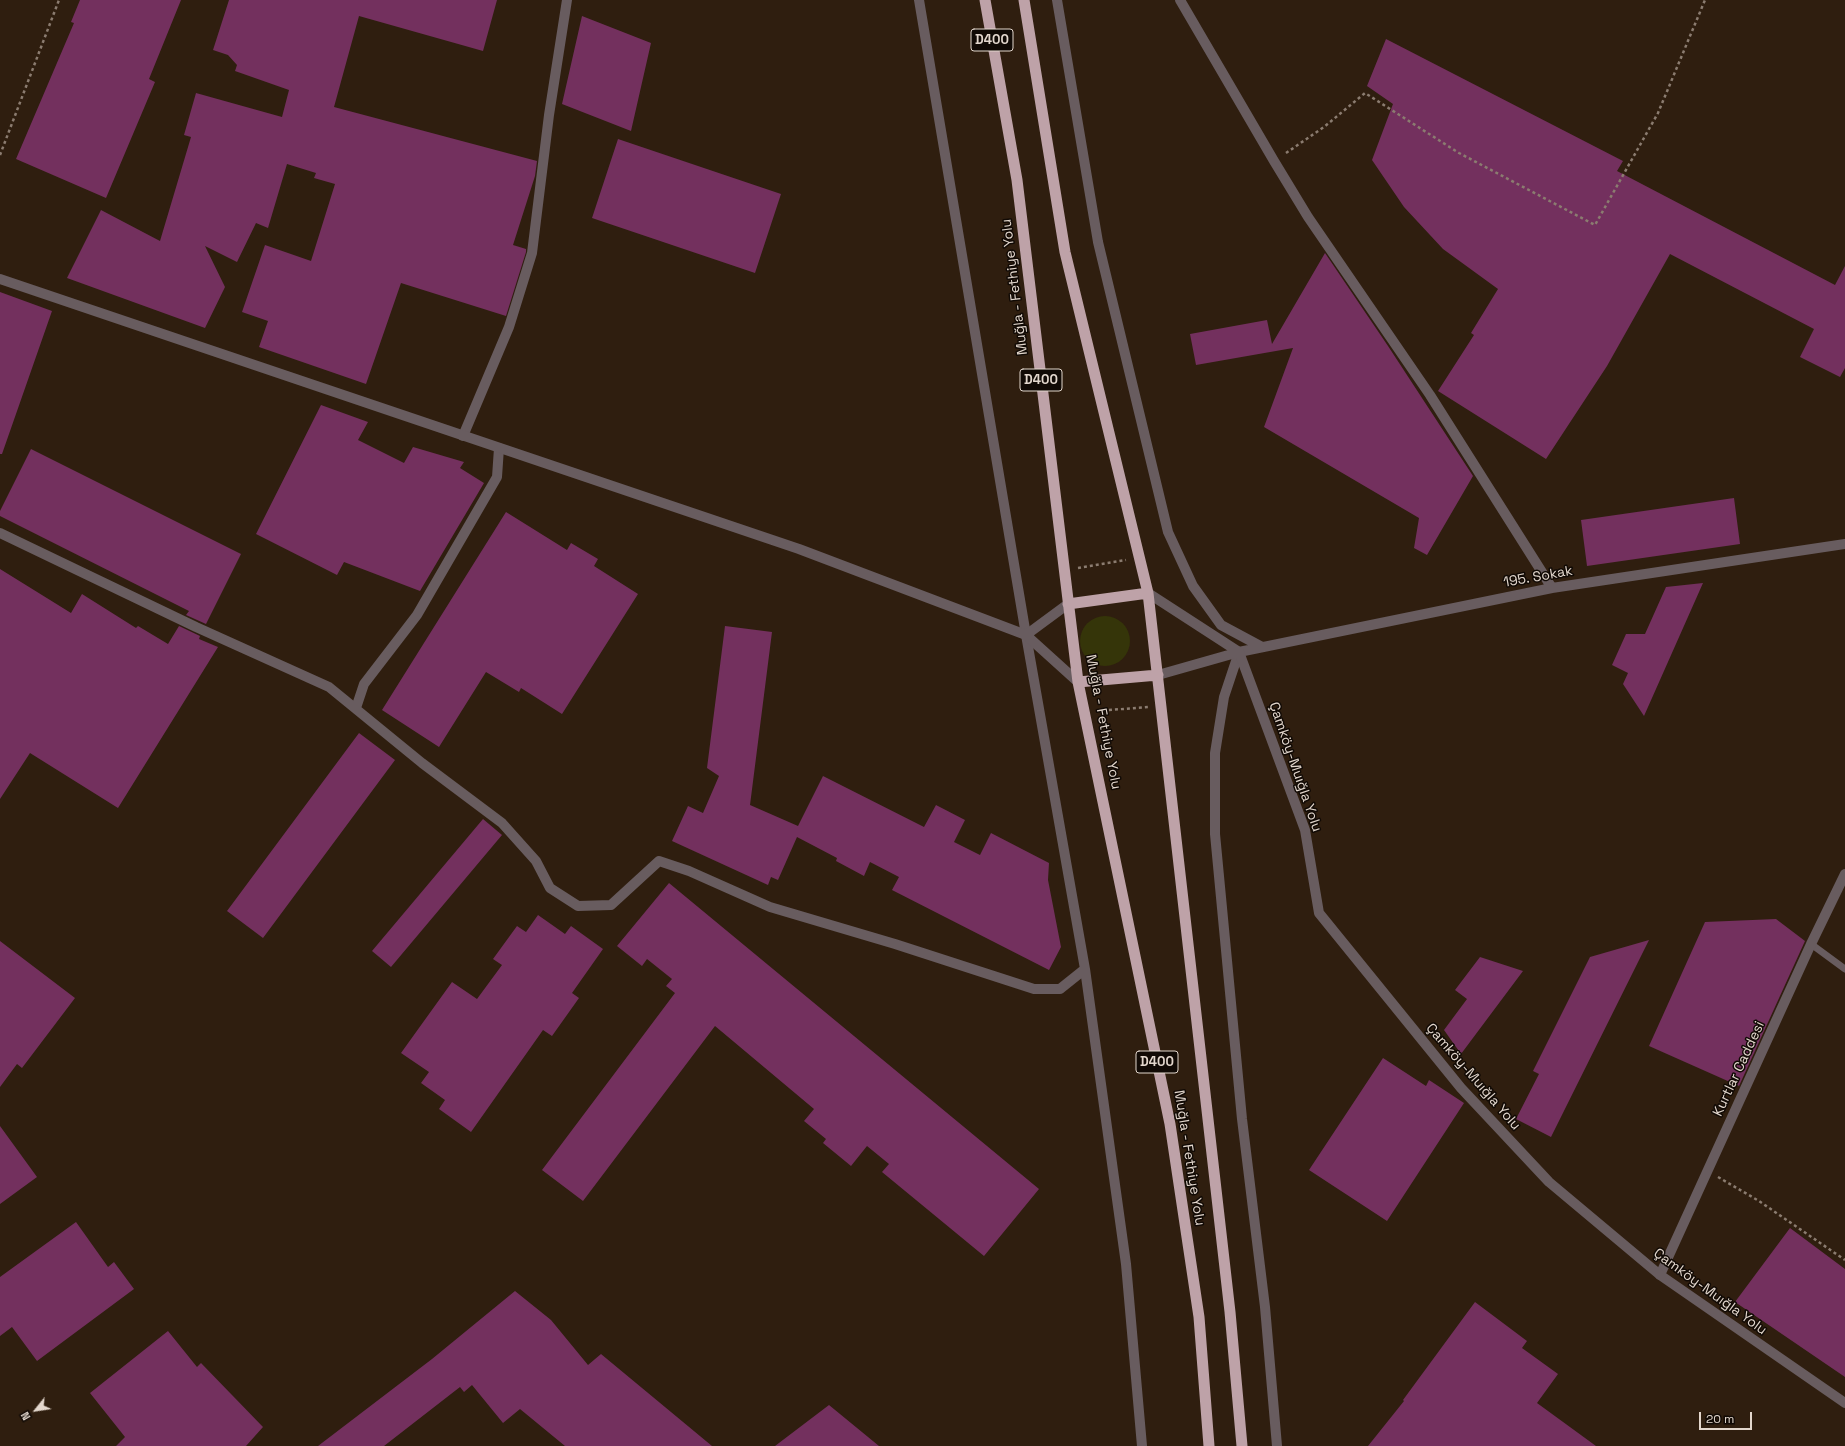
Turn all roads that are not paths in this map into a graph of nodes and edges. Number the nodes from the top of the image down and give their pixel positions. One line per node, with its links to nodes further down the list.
1 (568, 0): 8 (street)
2 (919, 0): 15 (street)
3 (985, 0): 14 (highway, Muğla - Fethiye Yolu / D400)
4 (1024, 0): 13 (highway, Muğla - Fethiye Yolu / D400)
5 (1057, 0): 16 (street)
6 (1180, 0): 12 (street)
7 (0, 279): 8 (street)
8 (463, 436): 9 (street)
9 (499, 448): 15 (street); 20 (street)
10 (0, 533): 20 (street)
11 (1845, 544): 12 (street, 195. Sokak)
12 (1552, 588): 16 (street, 195. Sokak)
13 (1148, 593): 14 (highway); 17 (street); 18 (highway, Muğla - Fethiye Yolu / D400)
14 (1068, 604): 15 (street); 19 (highway, Muğla - Fethiye Yolu / D400)
15 (1026, 635): 19 (street); 23 (street)
16 (1262, 647): 17 (street, 195. Sokak)
17 (1239, 652): 18 (street, 195. Sokak); 25 (street, Çamköy-Muığla Yolu); 30 (street)
18 (1158, 675): 19 (highway); 29 (highway, Muğla - Fethiye Yolu / D400)
19 (1078, 682): 28 (highway, Muğla - Fethiye Yolu / D400)
20 (356, 708): 23 (street)
21 (1845, 874): 22 (street, Kurtlar Caddesi)
22 (1811, 944): 24 (lane); 25 (street, Kurtlar Caddesi)
23 (1085, 969): 27 (street)
24 (1845, 969)
25 (1660, 1275): 26 (street, Çamköy-Muığla Yolu)
26 (1845, 1403)
27 (1142, 1446)
28 (1209, 1446)
29 (1242, 1446)
30 (1276, 1446)

